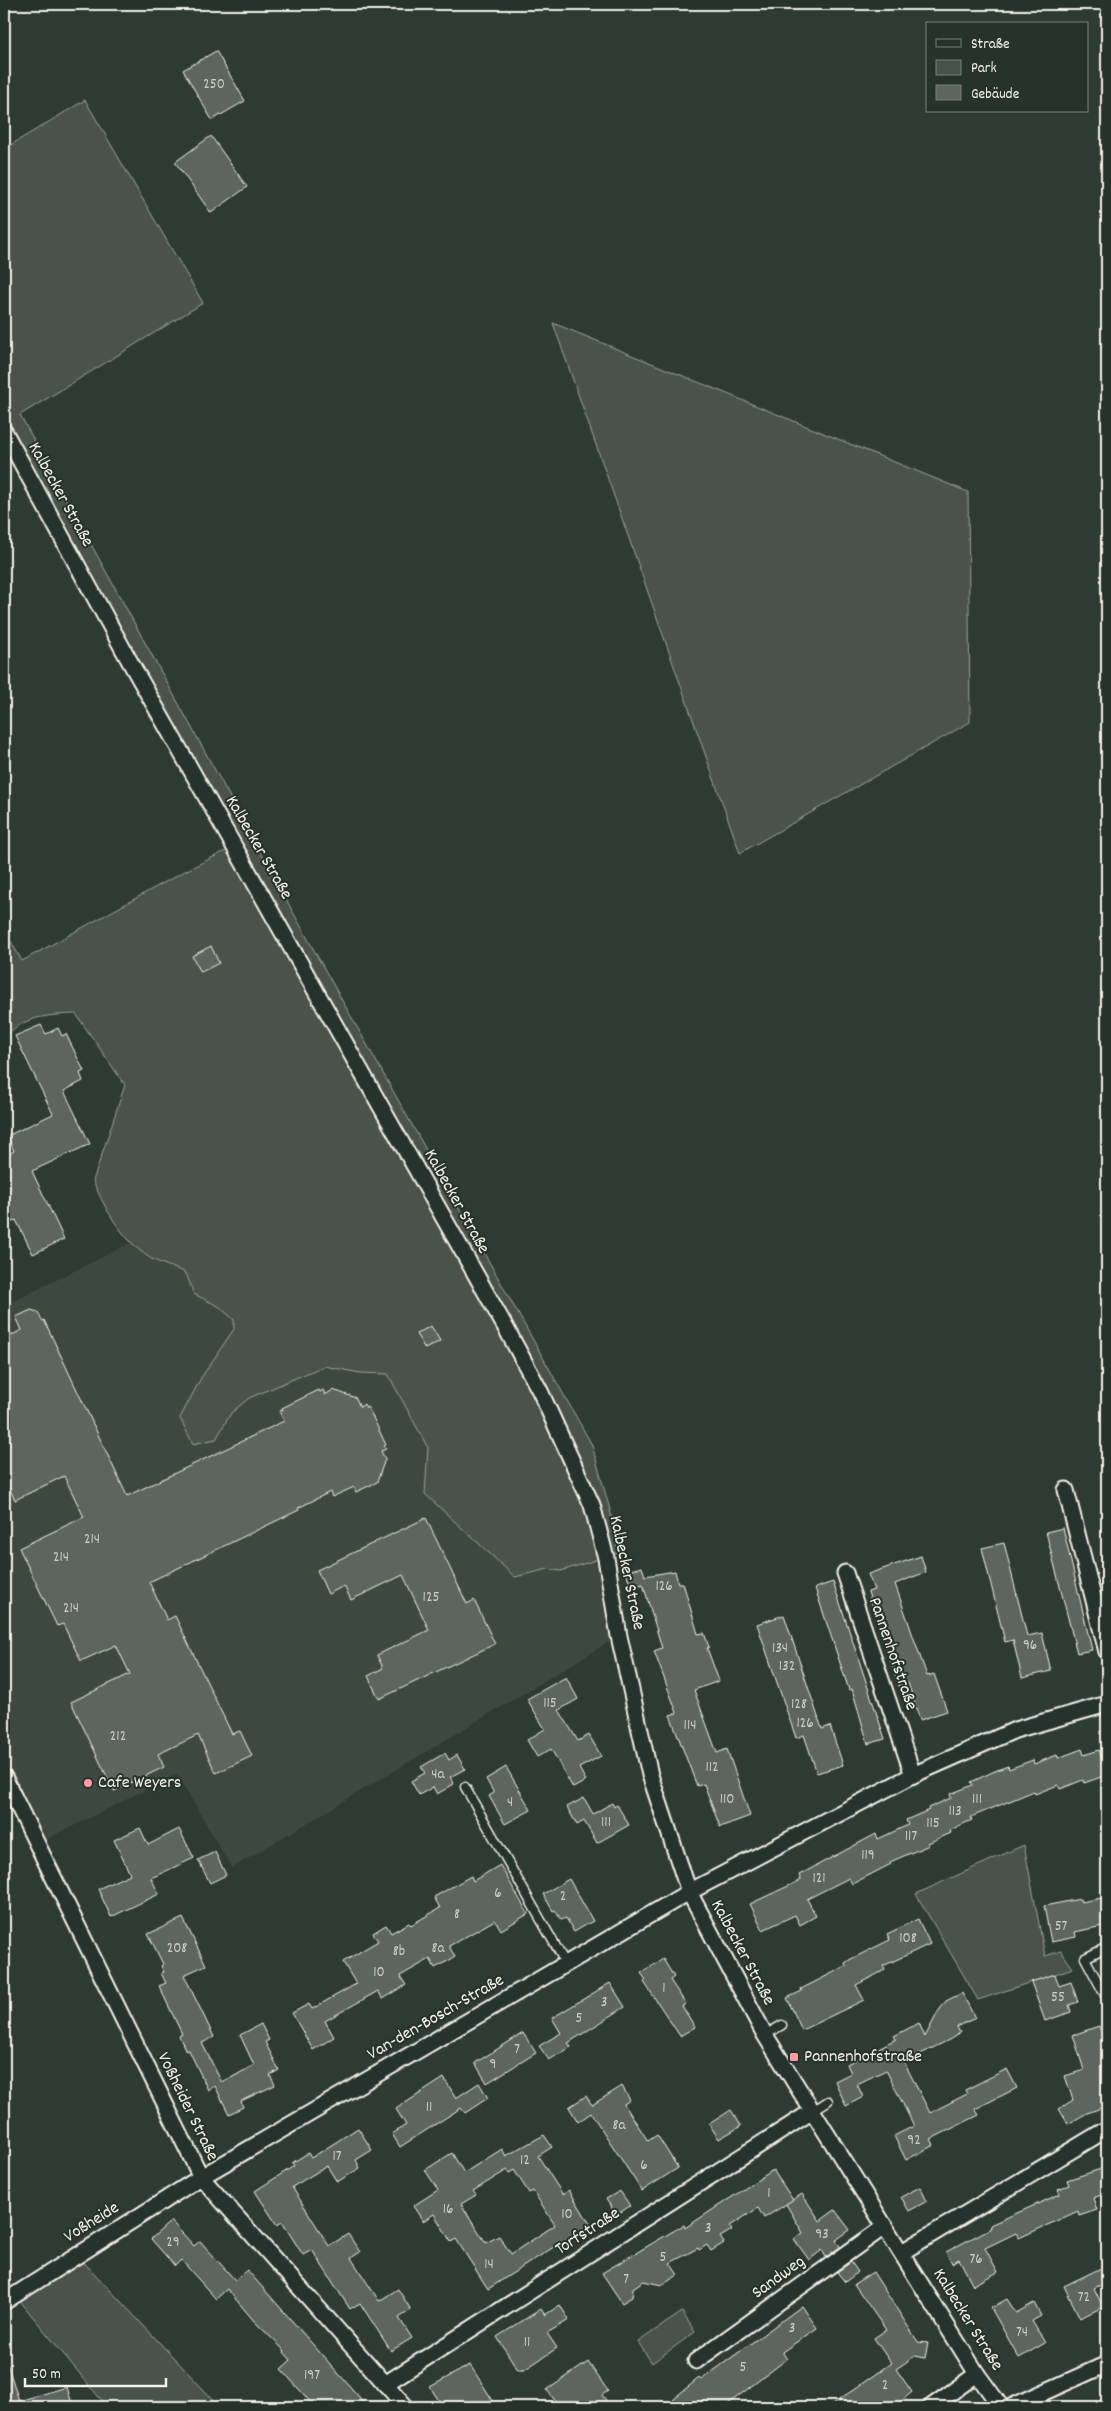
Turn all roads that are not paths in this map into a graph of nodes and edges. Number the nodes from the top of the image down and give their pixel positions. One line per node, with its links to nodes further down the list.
1 (4, 431): 9 (street, Kalbecker Straße)
2 (1066, 1490): 4 (street)
3 (845, 1573): 6 (street, Pannenhofstraße)
4 (1107, 1652)
5 (1107, 1704): 6 (street)
6 (913, 1775): 9 (street)
7 (4, 1777): 18 (street, Voßheider Straße)
8 (465, 1787): 11 (lane)
9 (689, 1892): 11 (street, Van-den-Bosch-Straße); 14 (street, Kalbecker Straße)
10 (1107, 1946): 12 (lane)
11 (566, 1964): 18 (street, Van-den-Bosch-Straße)
12 (1107, 1999)
13 (782, 2025): 14 (lane, Kalbecker Straße)
14 (765, 2035): 16 (street, Kalbecker Straße)
15 (828, 2102): 16 (lane)
16 (811, 2112): 19 (street, Kalbecker Straße); 25 (street, Torfstraße)
17 (1107, 2129): 20 (street)
18 (201, 2177): 21 (street, Voßheide); 25 (street, Voßheider Straße)
19 (884, 2227): 20 (street, Kalbecker Straße); 22 (street, Sandweg)
20 (902, 2252): 24 (street, Kalbecker Straße)
21 (4, 2302)
22 (696, 2361)
23 (1107, 2364): 29 (street)
24 (977, 2374): 27 (street); 28 (street, Kalbecker Straße)
25 (385, 2384): 26 (street, Voßheider Straße)
26 (406, 2407)
27 (931, 2407)
28 (1001, 2407)
29 (1011, 2407)

